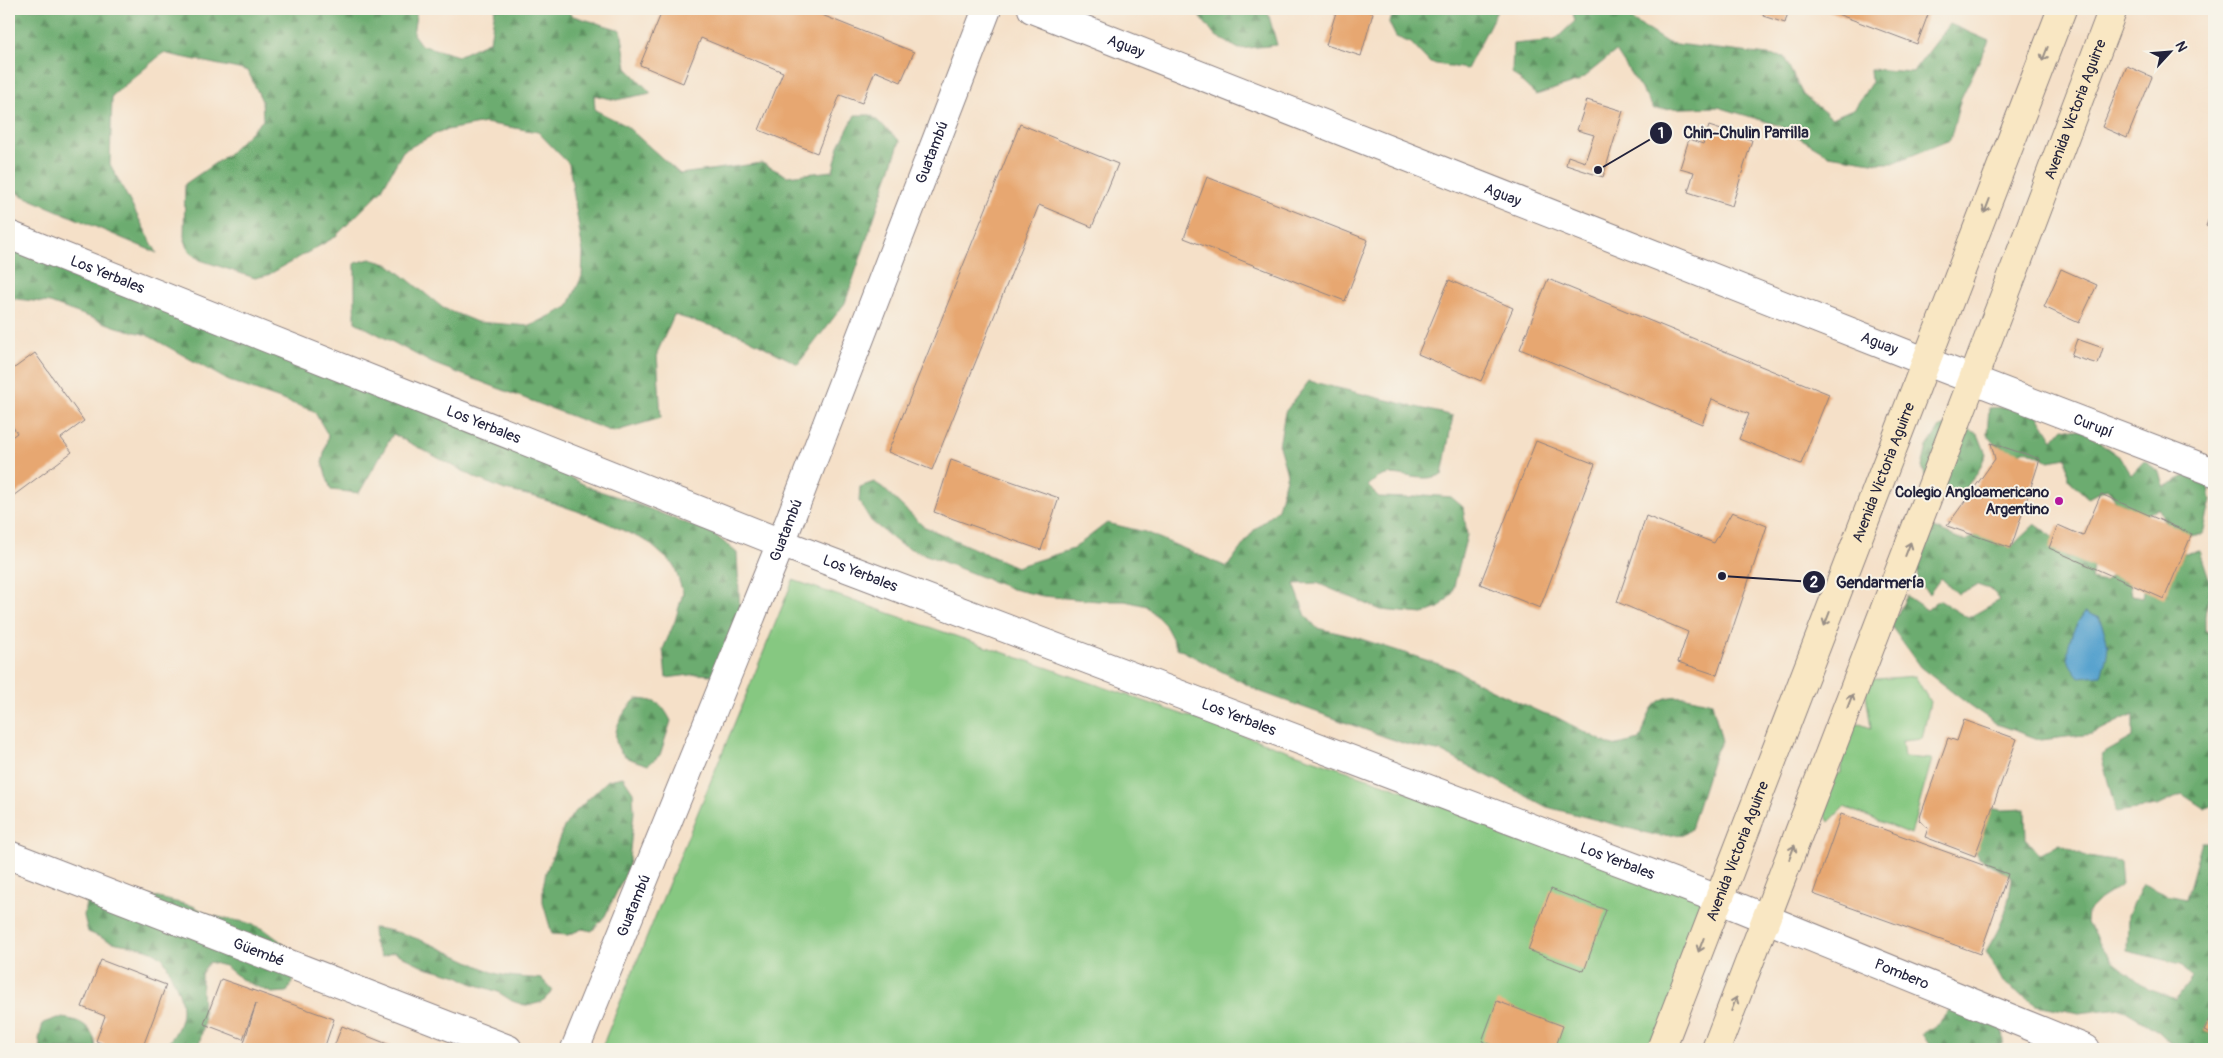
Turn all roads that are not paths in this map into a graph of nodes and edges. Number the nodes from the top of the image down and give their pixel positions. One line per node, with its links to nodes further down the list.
1 (987, 9): 9 (street, Guatambú)
2 (1032, 9): 6 (street, Aguay)
3 (2062, 9): 6 (main road, Avenida Victoria Aguirre, one-way to 6)
4 (2113, 9): 7 (main road, Avenida Victoria Aguirre)
5 (9, 235): 9 (street, Los Yerbales)
6 (1927, 362): 7 (street, Aguay); 11 (main road, Avenida Victoria Aguirre, one-way to 11)
7 (1973, 379): 8 (street, Curupí); 12 (main road, Avenida Victoria Aguirre, one-way to 7)
8 (2214, 472)
9 (781, 543): 11 (street, Los Yerbales); 14 (street, Guatambú)
10 (9, 855): 13 (street, Güembé)
11 (1718, 899): 12 (street, Pombero); 15 (main road, Avenida Victoria Aguirre, one-way to 15)
12 (1767, 919): 16 (main road, Avenida Victoria Aguirre, one-way to 12); 17 (street, Pombero)
13 (508, 1049)
14 (575, 1049)
15 (1660, 1049)
16 (1716, 1049)
17 (2086, 1049)

